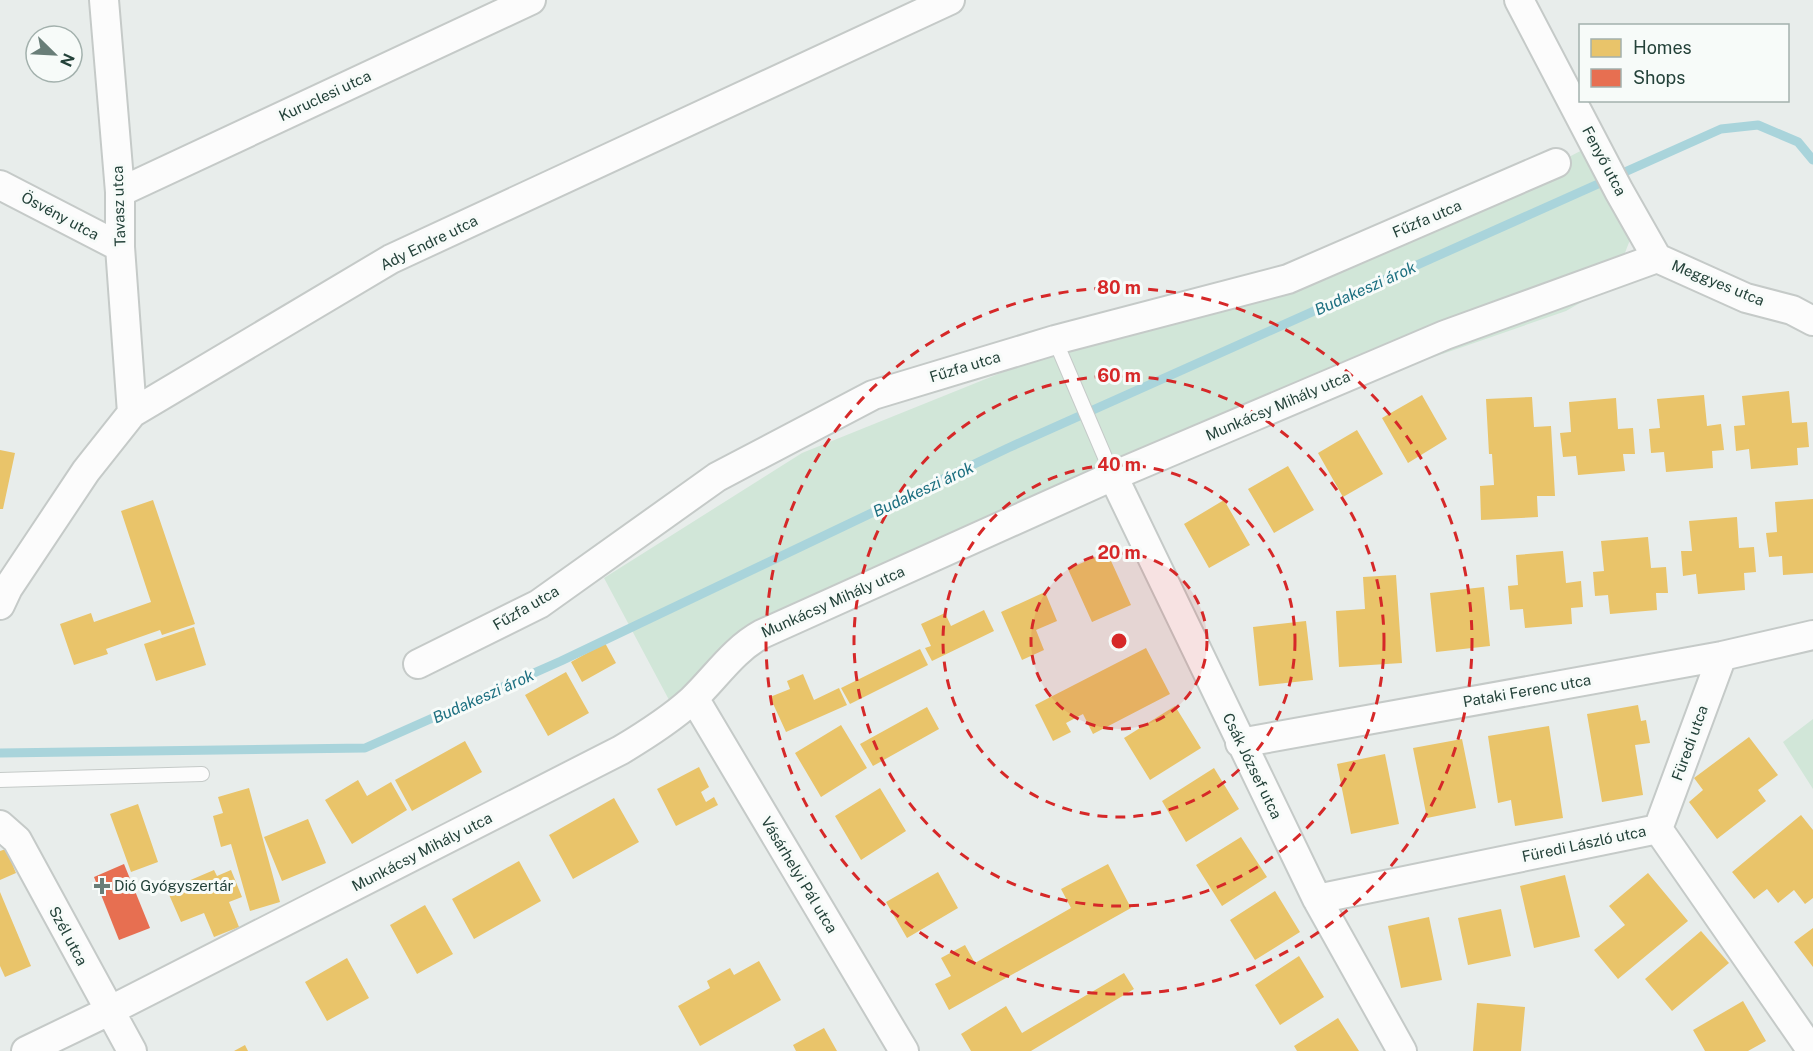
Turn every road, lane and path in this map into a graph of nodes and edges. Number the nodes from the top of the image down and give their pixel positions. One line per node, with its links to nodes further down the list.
1 (104, 0): 7 (street, Tavasz utca)
2 (531, 0): 7 (street, Kuruclesi utca)
3 (950, 0): 12 (street, Ady Endre utca)
4 (1519, 0): 9 (street, Fenyő utca)
5 (1556, 163): 11 (street, Fűzfa utca)
6 (0, 185): 8 (street, Ösvény utca)
7 (120, 192): 8 (street, Tavasz utca)
8 (120, 247): 12 (street, Tavasz utca)
9 (1657, 258): 10 (street, Meggyes utca); 13 (street, Munkácsy Mihály utca)
10 (1813, 321)
11 (1056, 340): 13 (lane); 17 (street, Fűzfa utca)
12 (132, 413): 14 (street, Ady Endre utca)
13 (1113, 476): 18 (street, Munkácsy Mihály utca); 19 (street, Csák József utca)
14 (3, 593)
15 (1813, 635): 16 (street, Pataki Ferenc utca)
16 (1722, 656): 19 (street, Pataki Ferenc utca); 23 (street, Füredi utca)
17 (418, 664)
18 (694, 698): 25 (street, Munkácsy Mihály utca); 28 (street, Vásárhelyi Pál utca)
19 (1240, 743): 24 (street, Csák József utca)
20 (202, 774): 21 (lane)
21 (0, 780)
22 (0, 825): 25 (street, Szél utca)
23 (1658, 829): 24 (street, Füredi László utca); 30 (street, Füredi László utca)
24 (1317, 899): 29 (street, Csák József utca)
25 (109, 1011): 26 (street, Munkácsy Mihály utca); 27 (street, Szél utca)
26 (26, 1051)
27 (132, 1051)
28 (904, 1051)
29 (1402, 1051)
30 (1812, 1051)

